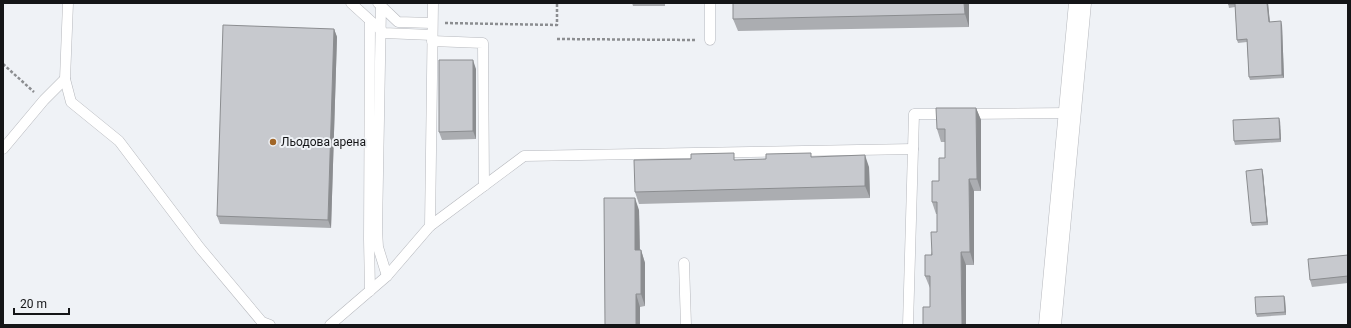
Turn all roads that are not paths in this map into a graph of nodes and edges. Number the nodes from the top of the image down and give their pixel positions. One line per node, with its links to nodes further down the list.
1 (68, 3): 12 (lane)
2 (351, 3): 7 (lane)
3 (433, 3): 8 (lane)
4 (710, 3): 11 (lane)
5 (1080, 3): 13 (street)
6 (380, 4): 8 (lane); 9 (lane)
7 (370, 21): 9 (lane); 20 (lane)
8 (432, 23): 10 (lane)
9 (380, 30): 10 (lane); 19 (lane)
10 (432, 38): 16 (lane); 17 (lane)
11 (710, 40)
12 (66, 79): 15 (lane); 21 (lane)
13 (1070, 113): 14 (lane); 25 (street)
14 (913, 148): 16 (lane); 24 (lane)
15 (3, 150)
16 (484, 186): 17 (lane)
17 (430, 226): 19 (lane)
18 (684, 263): 23 (lane)
19 (387, 276): 20 (lane)
20 (370, 291): 22 (lane)
21 (270, 325)
22 (330, 325)
23 (686, 325)
24 (908, 325)
25 (1050, 325)

